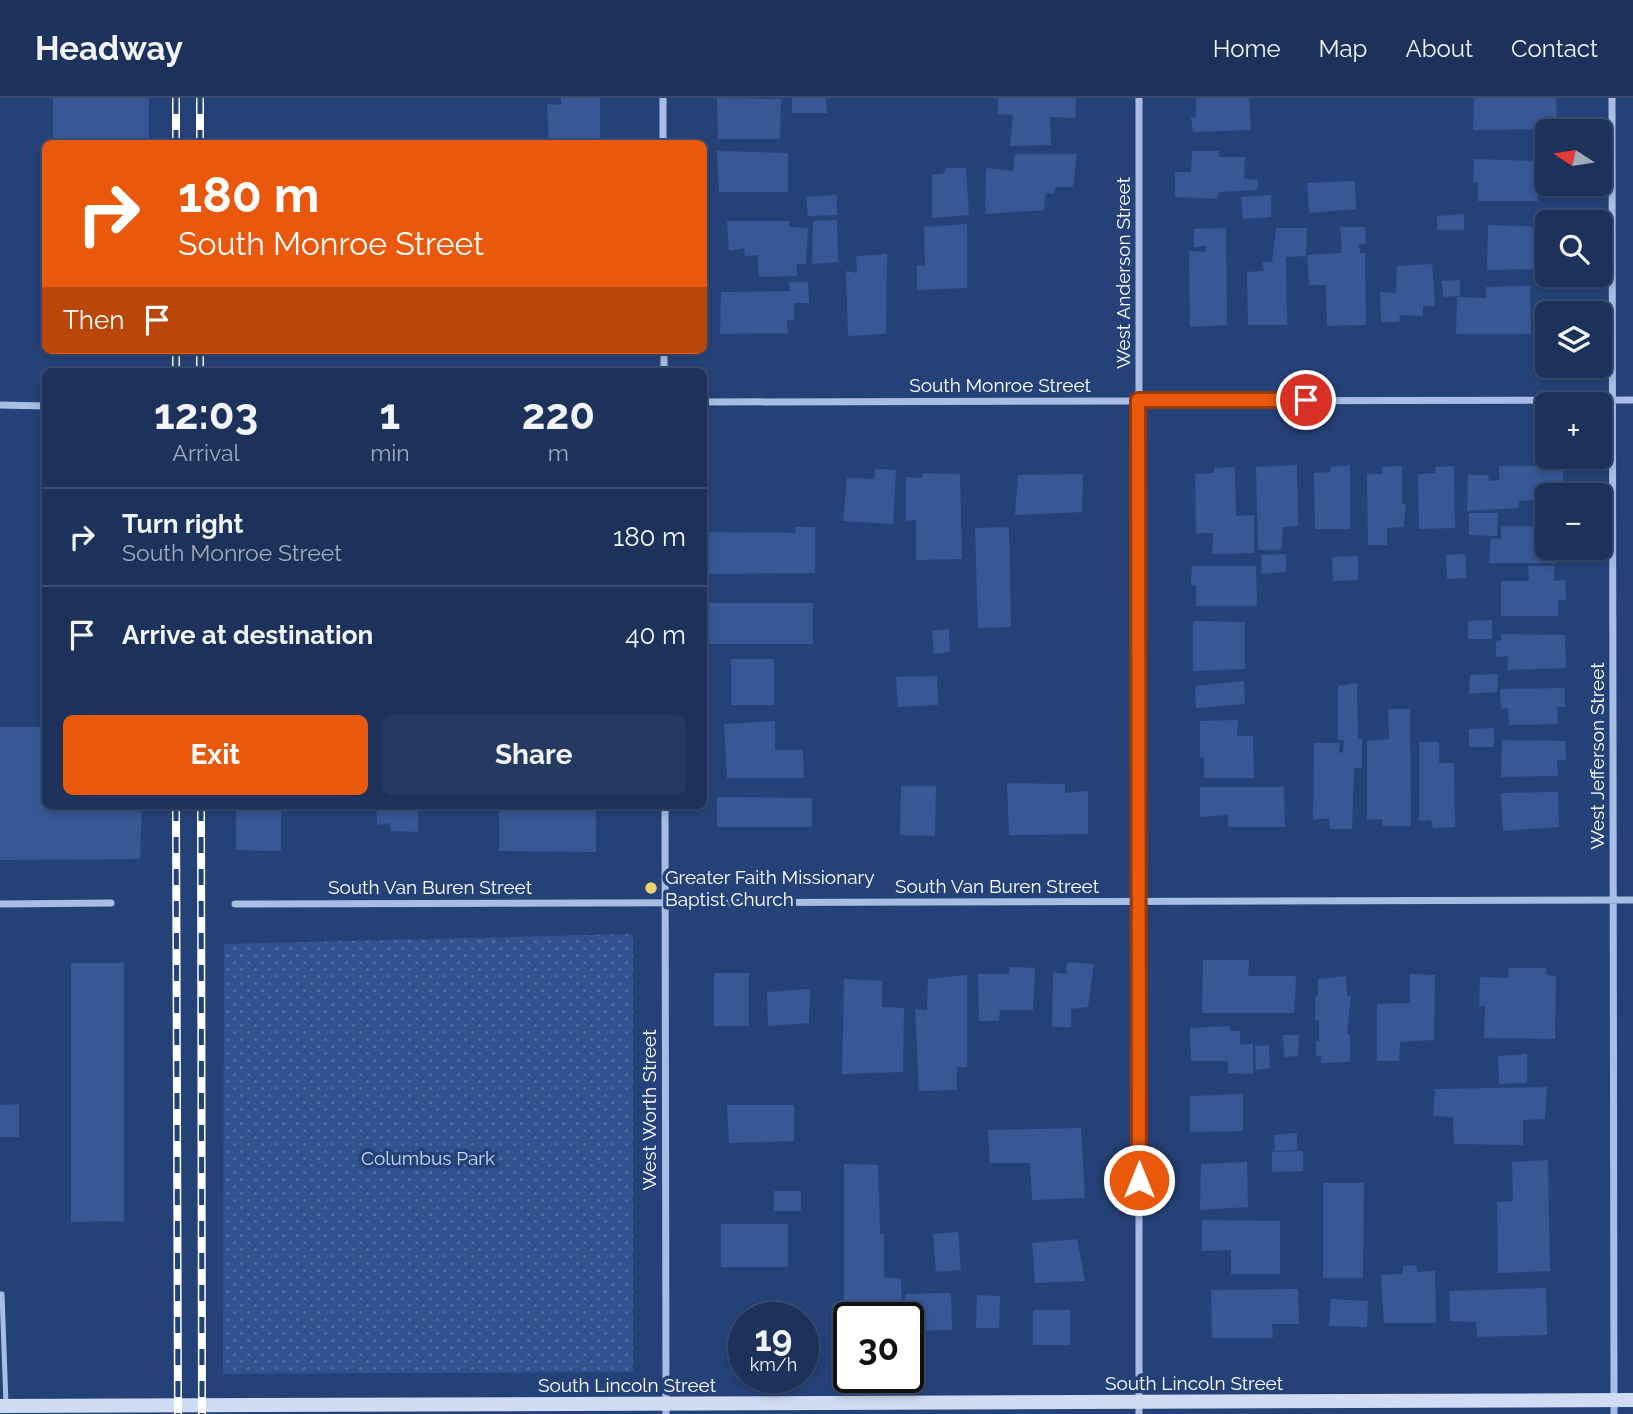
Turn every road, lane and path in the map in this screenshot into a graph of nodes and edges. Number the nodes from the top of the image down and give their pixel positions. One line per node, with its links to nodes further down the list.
1 (663, 98): 4 (street)
2 (1139, 98): 5 (street, West Anderson Street)
3 (1612, 98): 6 (street, West Jefferson Street)
4 (663, 140)
5 (1138, 400): 6 (street, South Monroe Street); 8 (street, South Monroe Street); 15 (street, West Anderson Street)
6 (1613, 400): 7 (street, South Monroe Street); 12 (street, West Jefferson Street)
7 (1633, 400)
8 (707, 402)
9 (0, 405): 10 (street)
10 (42, 406)
11 (664, 809): 14 (street, West Worth Street)
12 (1613, 900): 13 (street, South Van Buren Street); 15 (street, South Van Buren Street); 22 (street, West Jefferson Street)
13 (1633, 900)
14 (665, 902): 15 (street, South Van Buren Street); 18 (street, South Van Buren Street); 24 (street, West Worth Street)
15 (1139, 902): 23 (street, West Anderson Street)
16 (111, 903): 17 (street)
17 (0, 904)
18 (235, 904)
19 (0, 1294): 21 (lane)
20 (1633, 1400): 22 (street, South Lincoln Street)
21 (3, 1406): 24 (street, South Lincoln Street)
22 (1614, 1407): 23 (street, South Lincoln Street)
23 (1139, 1408): 24 (street, South Lincoln Street)
24 (666, 1409)

